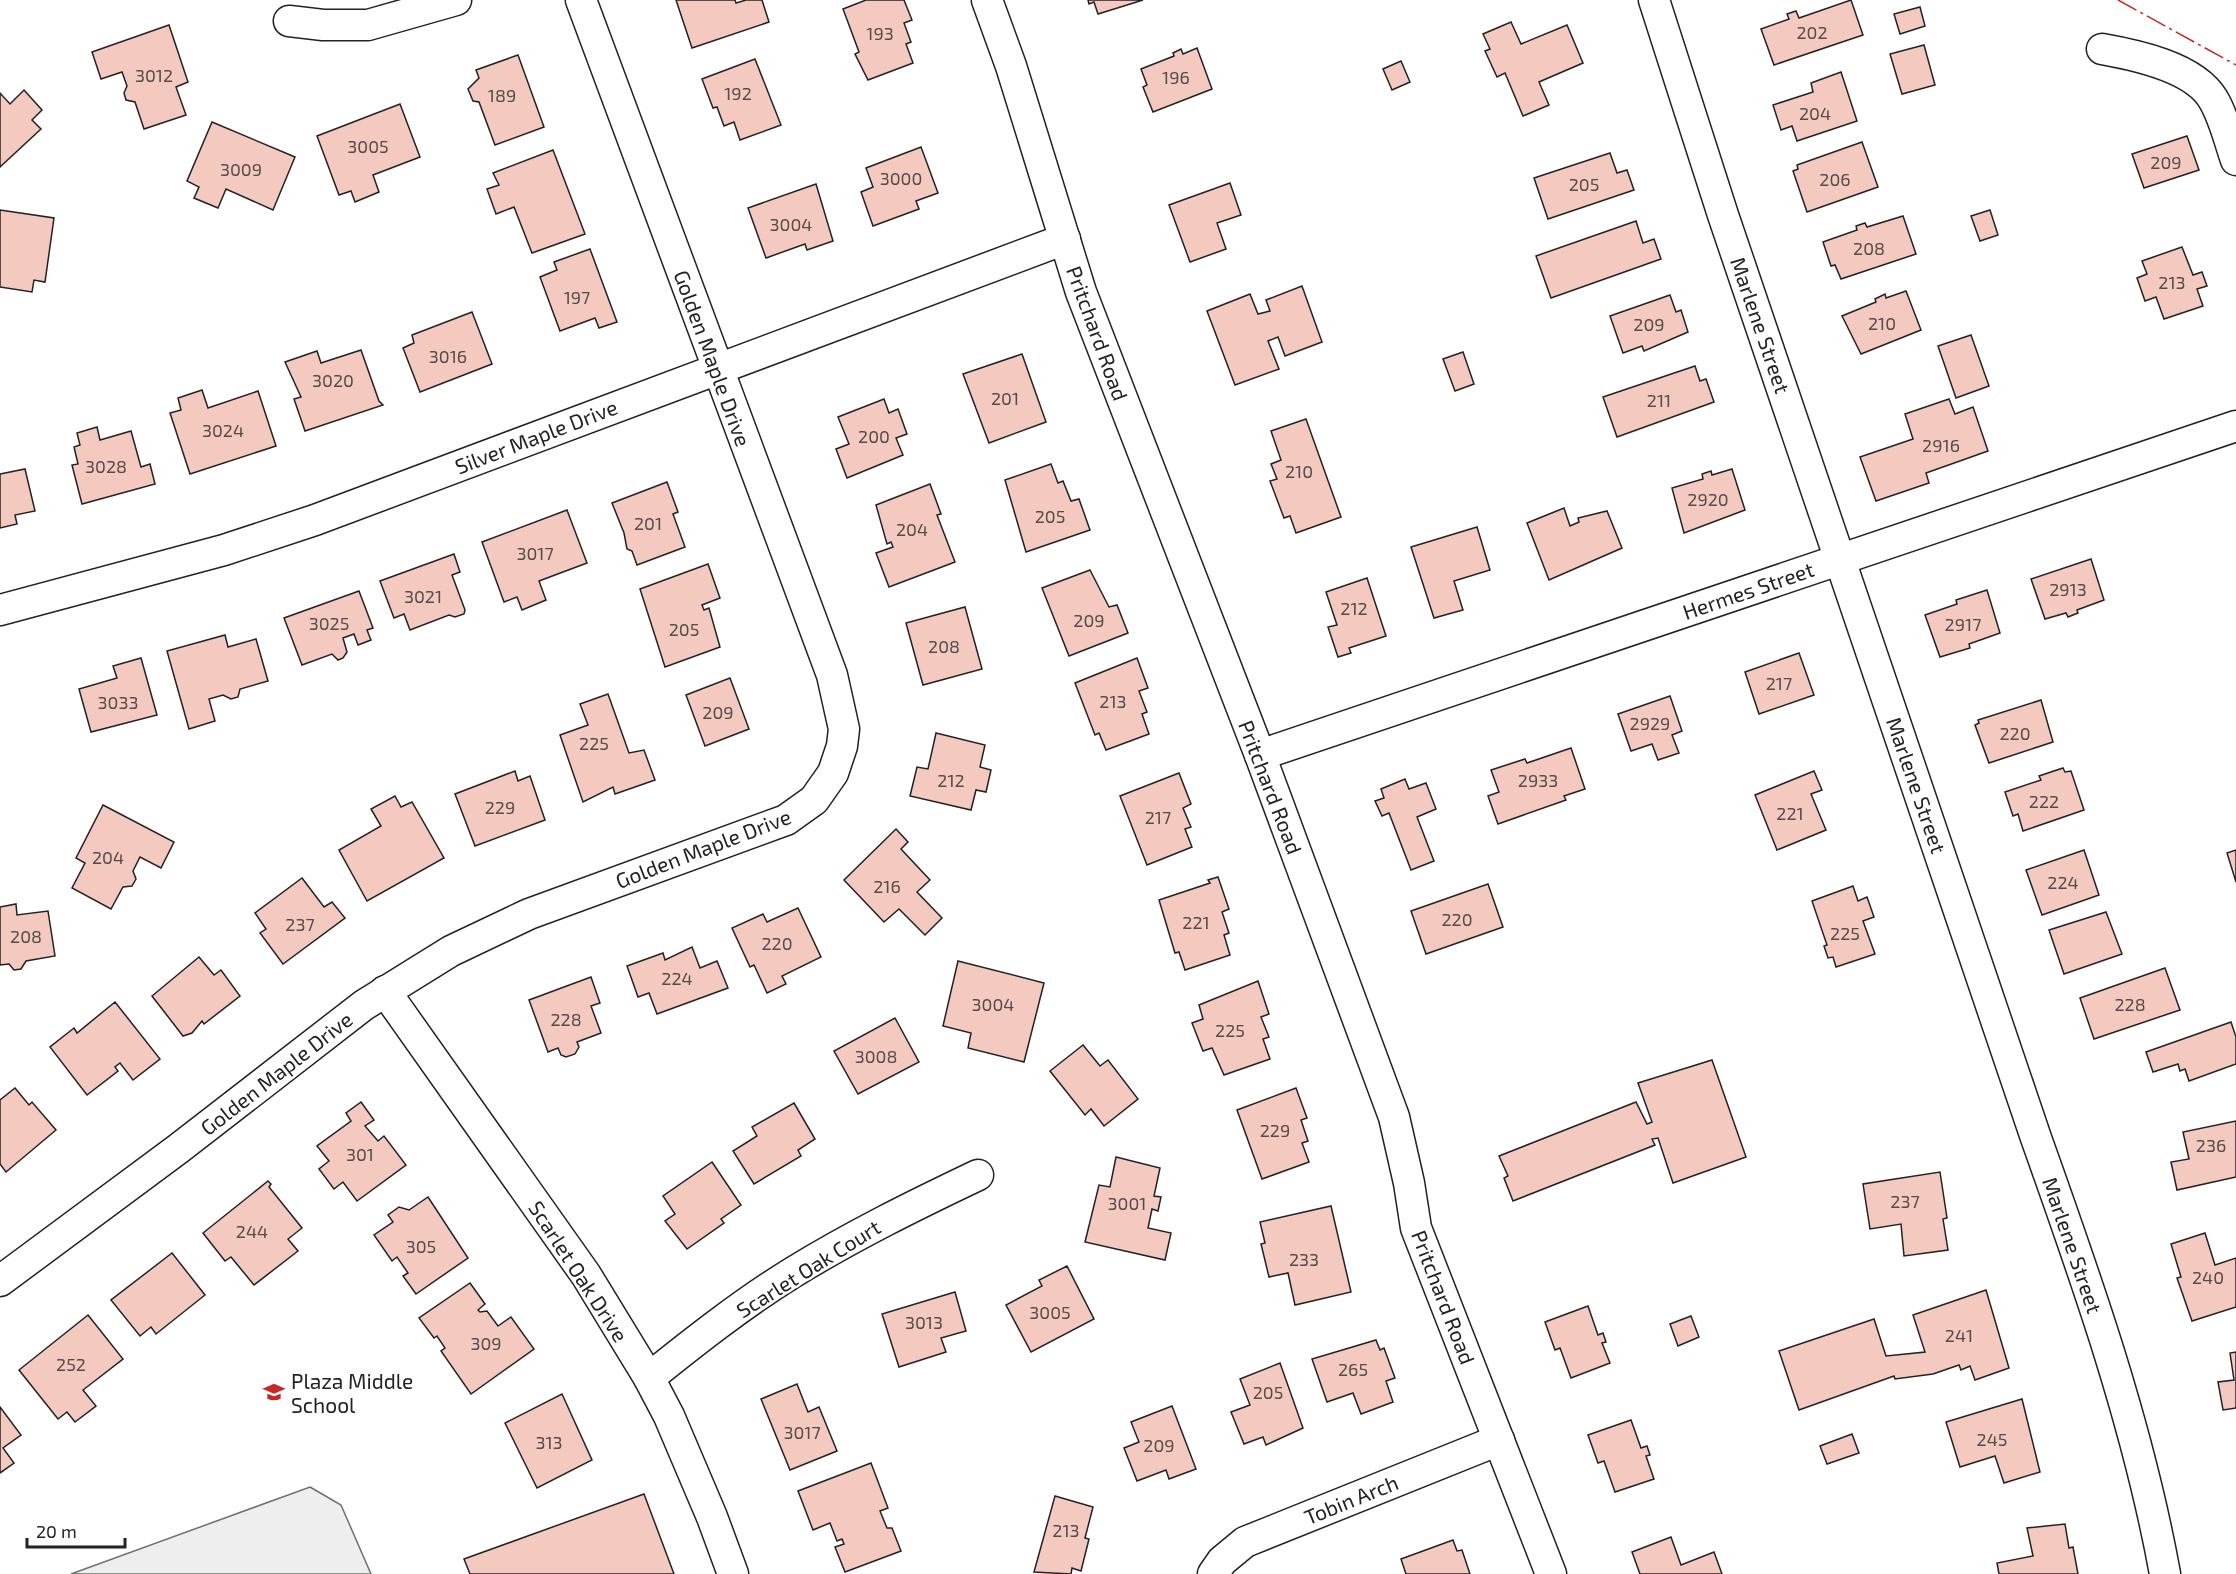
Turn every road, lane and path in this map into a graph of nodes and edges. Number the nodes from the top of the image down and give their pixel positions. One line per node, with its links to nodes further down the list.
1 (456, 0): 5 (street)
2 (581, 0): 9 (street, Golden Maple Drive)
3 (987, 0): 8 (street, Pritchard Road)
4 (1654, 0): 11 (street, Marlene Street)
5 (289, 21)
6 (2102, 49): 7 (street)
7 (2236, 160)
8 (1065, 239): 9 (street, Silver Maple Drive); 13 (street, Pritchard Road)
9 (716, 368): 12 (street, Silver Maple Drive); 14 (street, Golden Maple Drive)
10 (2236, 426): 11 (street, Hermes Street)
11 (1841, 558): 13 (street, Hermes Street); 22 (street, Marlene Street)
12 (0, 610)
13 (1260, 755): 18 (street, Pritchard Road)
14 (385, 991): 16 (street, Golden Maple Drive); 17 (street, Scarlet Oak Drive)
15 (978, 1175): 17 (street, Scarlet Oak Court)
16 (0, 1281)
17 (648, 1378): 19 (street, Scarlet Oak Drive)
18 (1499, 1440): 20 (street, Tobin Arch); 21 (street, Pritchard Road)
19 (733, 1574)
20 (1213, 1574)
21 (1551, 1574)
22 (2165, 1574)

